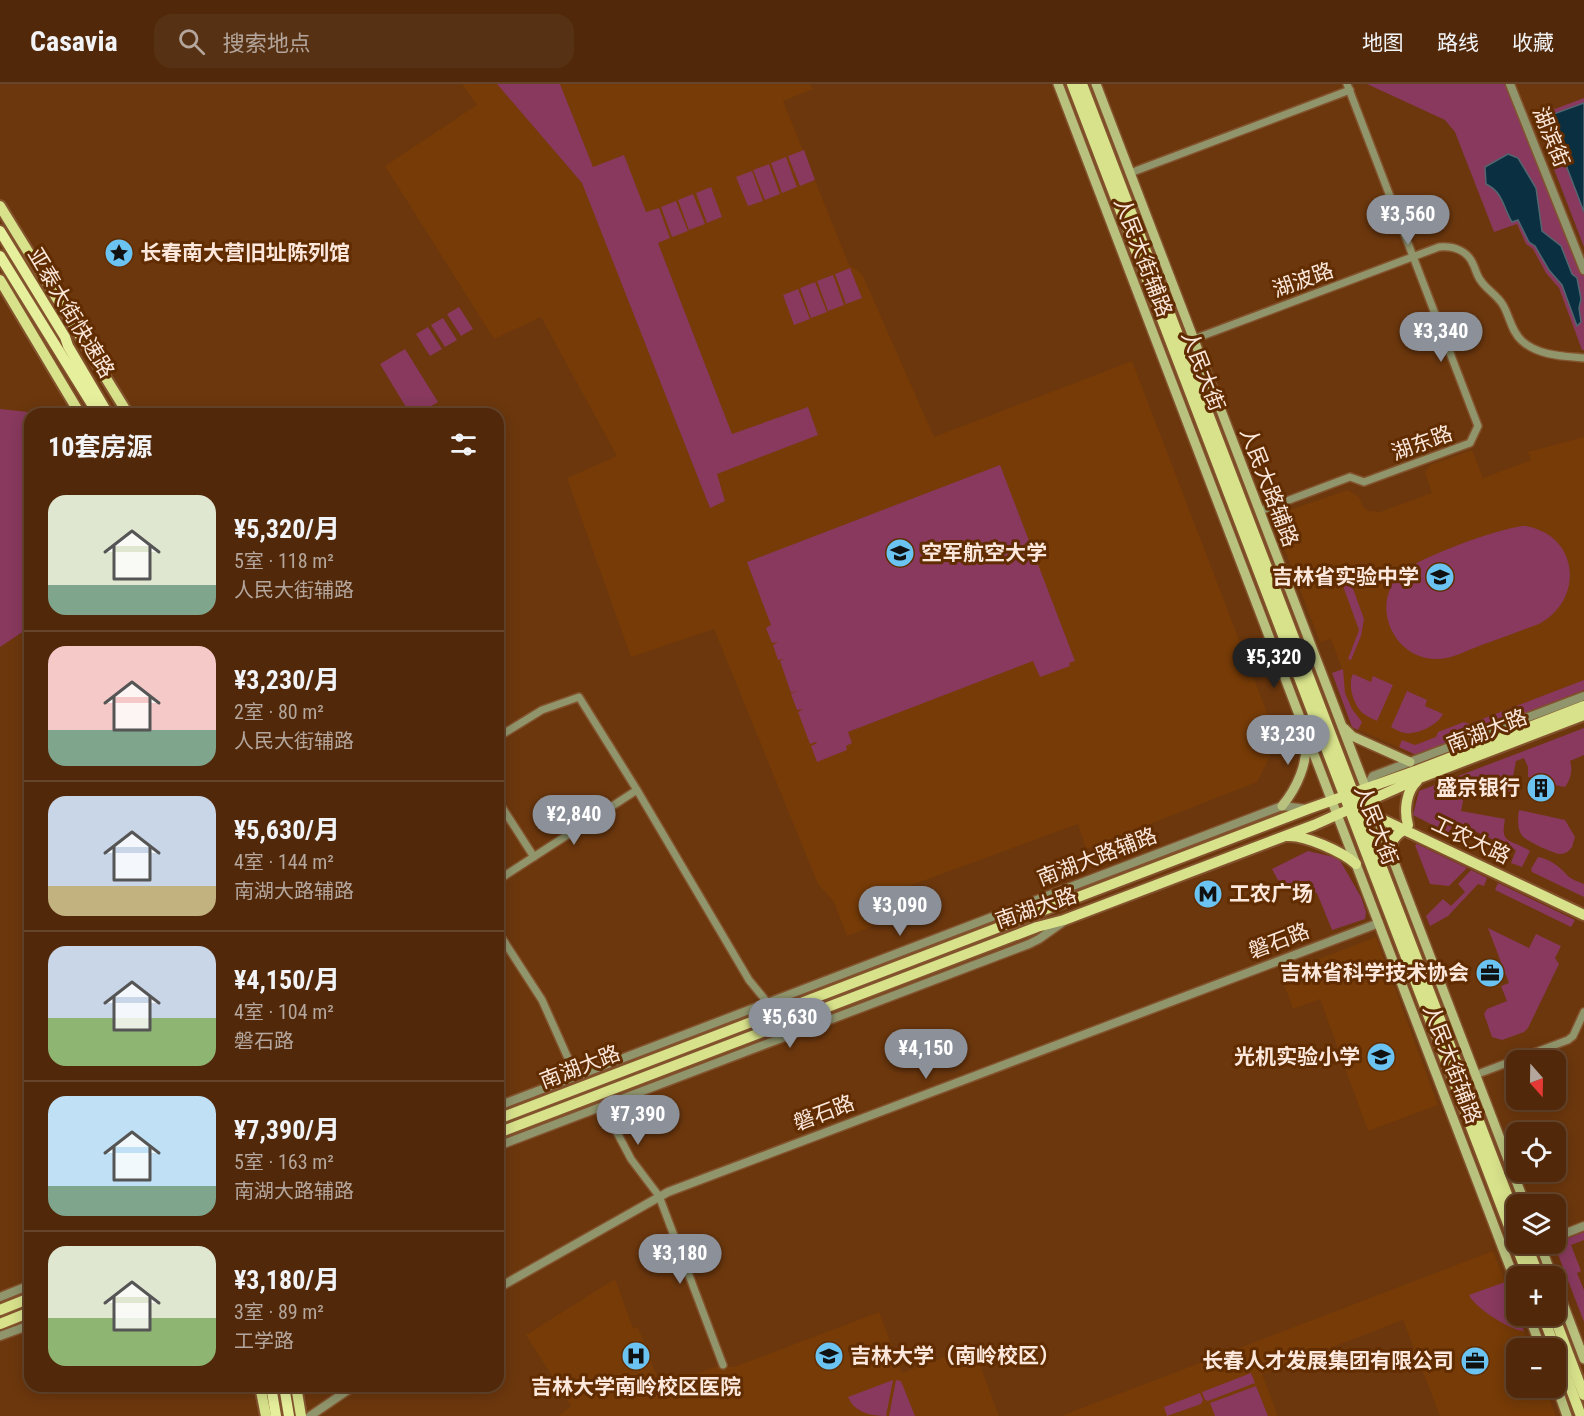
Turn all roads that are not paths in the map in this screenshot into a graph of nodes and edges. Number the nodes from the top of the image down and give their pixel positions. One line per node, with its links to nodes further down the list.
1 (1058, 84): 29 (main road, 人民大街辅路)
2 (1072, 84): 35 (main road, 人民大街)
3 (1082, 84): 35 (main road, 人民大街)
4 (1096, 84): 7 (main road, 人民大路辅路)
5 (1510, 84): 12 (street, 湖滨街)
6 (1349, 87): 7 (street); 11 (street, 湖东路)
7 (1130, 173): 15 (main road, 人民大路辅路)
8 (0, 206): 23 (main road)
9 (0, 231): 14 (highway, 亚泰大街快速路)
10 (0, 256): 16 (highway, 亚泰大街快速路)
11 (1413, 257): 15 (street, 湖波路); 17 (street, 湖波路); 24 (street, 湖东路)
12 (1584, 270)
13 (0, 280): 18 (main road)
14 (65, 337): 21 (highway, 亚泰大街快速路); 22 (highway)
15 (1194, 339): 24 (main road, 人民大路辅路)
16 (54, 345): 19 (highway); 20 (highway, 亚泰大街快速路)
17 (1584, 358)
18 (76, 408)
19 (88, 408)
20 (94, 408)
21 (105, 408)
22 (112, 408)
23 (124, 408)
24 (1260, 511): 28 (main road, 人民大路辅路)
25 (1584, 696): 31 (street)
26 (1584, 706): 33 (main road, 南湖大路)
27 (1584, 715): 32 (main road, 南湖大路)
28 (1339, 718): 31 (main road); 33 (main road, 人民大路辅路)
29 (1304, 728): 36 (main road, 人民大街辅路); 37 (main road)
30 (504, 733): 34 (street)
31 (1410, 762): 33 (street)
32 (1422, 777): 38 (main road, 南湖大路); 42 (main road)
33 (1366, 789): 35 (main road, 南湖大路); 38 (main road, 人民大路辅路)
34 (637, 790): 45 (street); 53 (street)
35 (1349, 795): 36 (main road, 南湖大路); 38 (main road, 工农大路)
36 (1332, 801): 39 (main road, 南湖大路); 41 (main road, 人民大街辅路)
37 (1282, 806): 39 (street, 南湖大路辅路); 53 (street, 南湖大路辅路)
38 (1363, 807): 41 (main road, 南湖大路); 42 (main road, 工农大路); 44 (main road, 人民大路辅路); 62 (main road, 人民大街); 68 (main road, 人民大街)
39 (1308, 809): 59 (main road, 南湖大路)
40 (504, 810): 45 (street)
41 (1337, 814): 43 (main road, 南湖大路); 46 (main road, 人民大街辅路)
42 (1407, 827): 44 (main road); 48 (main road, 工农大路); 49 (main road, 工农大路)
43 (1281, 837): 46 (main road); 50 (main road, 南湖大路)
44 (1390, 852): 55 (main road, 人民大路辅路)
45 (534, 857): 47 (street)
46 (1356, 864): 51 (main road, 人民大街辅路)
47 (504, 876)
48 (1584, 909)
49 (1584, 915)
50 (1064, 920): 58 (street); 60 (main road, 南湖大路)
51 (1378, 923): 64 (street, 磐石路); 67 (main road, 人民大街辅路)
52 (504, 941): 56 (street)
53 (767, 1002): 56 (street, 南湖大路辅路)
54 (1584, 1012): 55 (street)
55 (1475, 1075): 63 (main road, 人民大路辅路)
56 (576, 1076): 57 (street, 南湖大路辅路)
57 (504, 1104)
58 (603, 1106): 61 (street); 64 (street)
59 (504, 1117)
60 (504, 1131)
61 (504, 1144)
62 (1507, 1194)
63 (1521, 1194)
64 (659, 1196): 69 (street, 磐石路); 81 (street)
65 (1584, 1226): 66 (street)
66 (1566, 1233)
67 (1509, 1266)
68 (1524, 1266)
69 (504, 1285)
70 (24, 1287): 71 (street)
71 (0, 1297)
72 (24, 1300): 73 (main road)
73 (0, 1310)
74 (1566, 1311): 80 (main road)
75 (24, 1314): 76 (main road)
76 (0, 1324)
77 (1558, 1326): 88 (main road)
78 (24, 1327): 79 (street)
79 (0, 1336)
80 (1584, 1359)
81 (723, 1365)
82 (1566, 1377): 96 (main road)
83 (262, 1392): 90 (main road)
84 (272, 1392): 91 (highway)
85 (285, 1392): 92 (highway)
86 (297, 1392): 93 (main road)
87 (345, 1392): 94 (street)
88 (1584, 1395)
89 (1561, 1398): 95 (main road)
90 (266, 1416)
91 (276, 1416)
92 (289, 1416)
93 (301, 1416)
94 (310, 1416)
95 (1567, 1416)
96 (1581, 1416)

